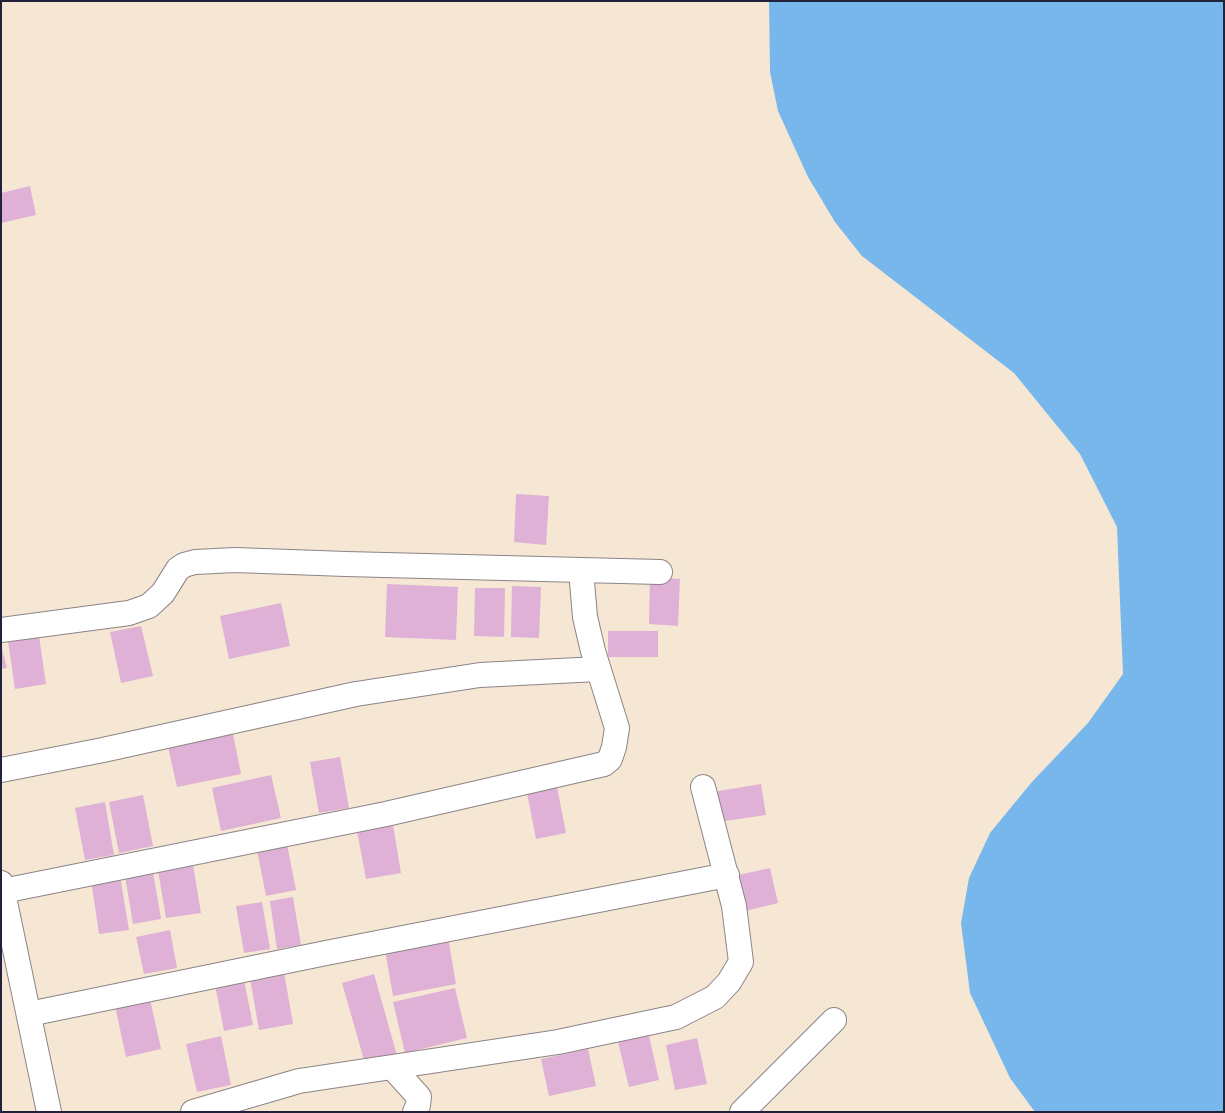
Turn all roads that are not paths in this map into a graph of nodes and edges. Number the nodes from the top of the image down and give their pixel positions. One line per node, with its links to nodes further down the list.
1 (581, 570): 2 (street); 3 (street); 4 (street)
2 (660, 572)
3 (1, 630)
4 (598, 669): 5 (street); 8 (street)
5 (1, 770)
6 (703, 787): 7 (street)
7 (726, 875): 9 (street); 11 (street)
8 (3, 899): 9 (street)
9 (29, 1014): 12 (street)
10 (834, 1020): 15 (street)
11 (392, 1067): 13 (street); 14 (street)
12 (49, 1112)
13 (193, 1112)
14 (415, 1112)
15 (742, 1112)

